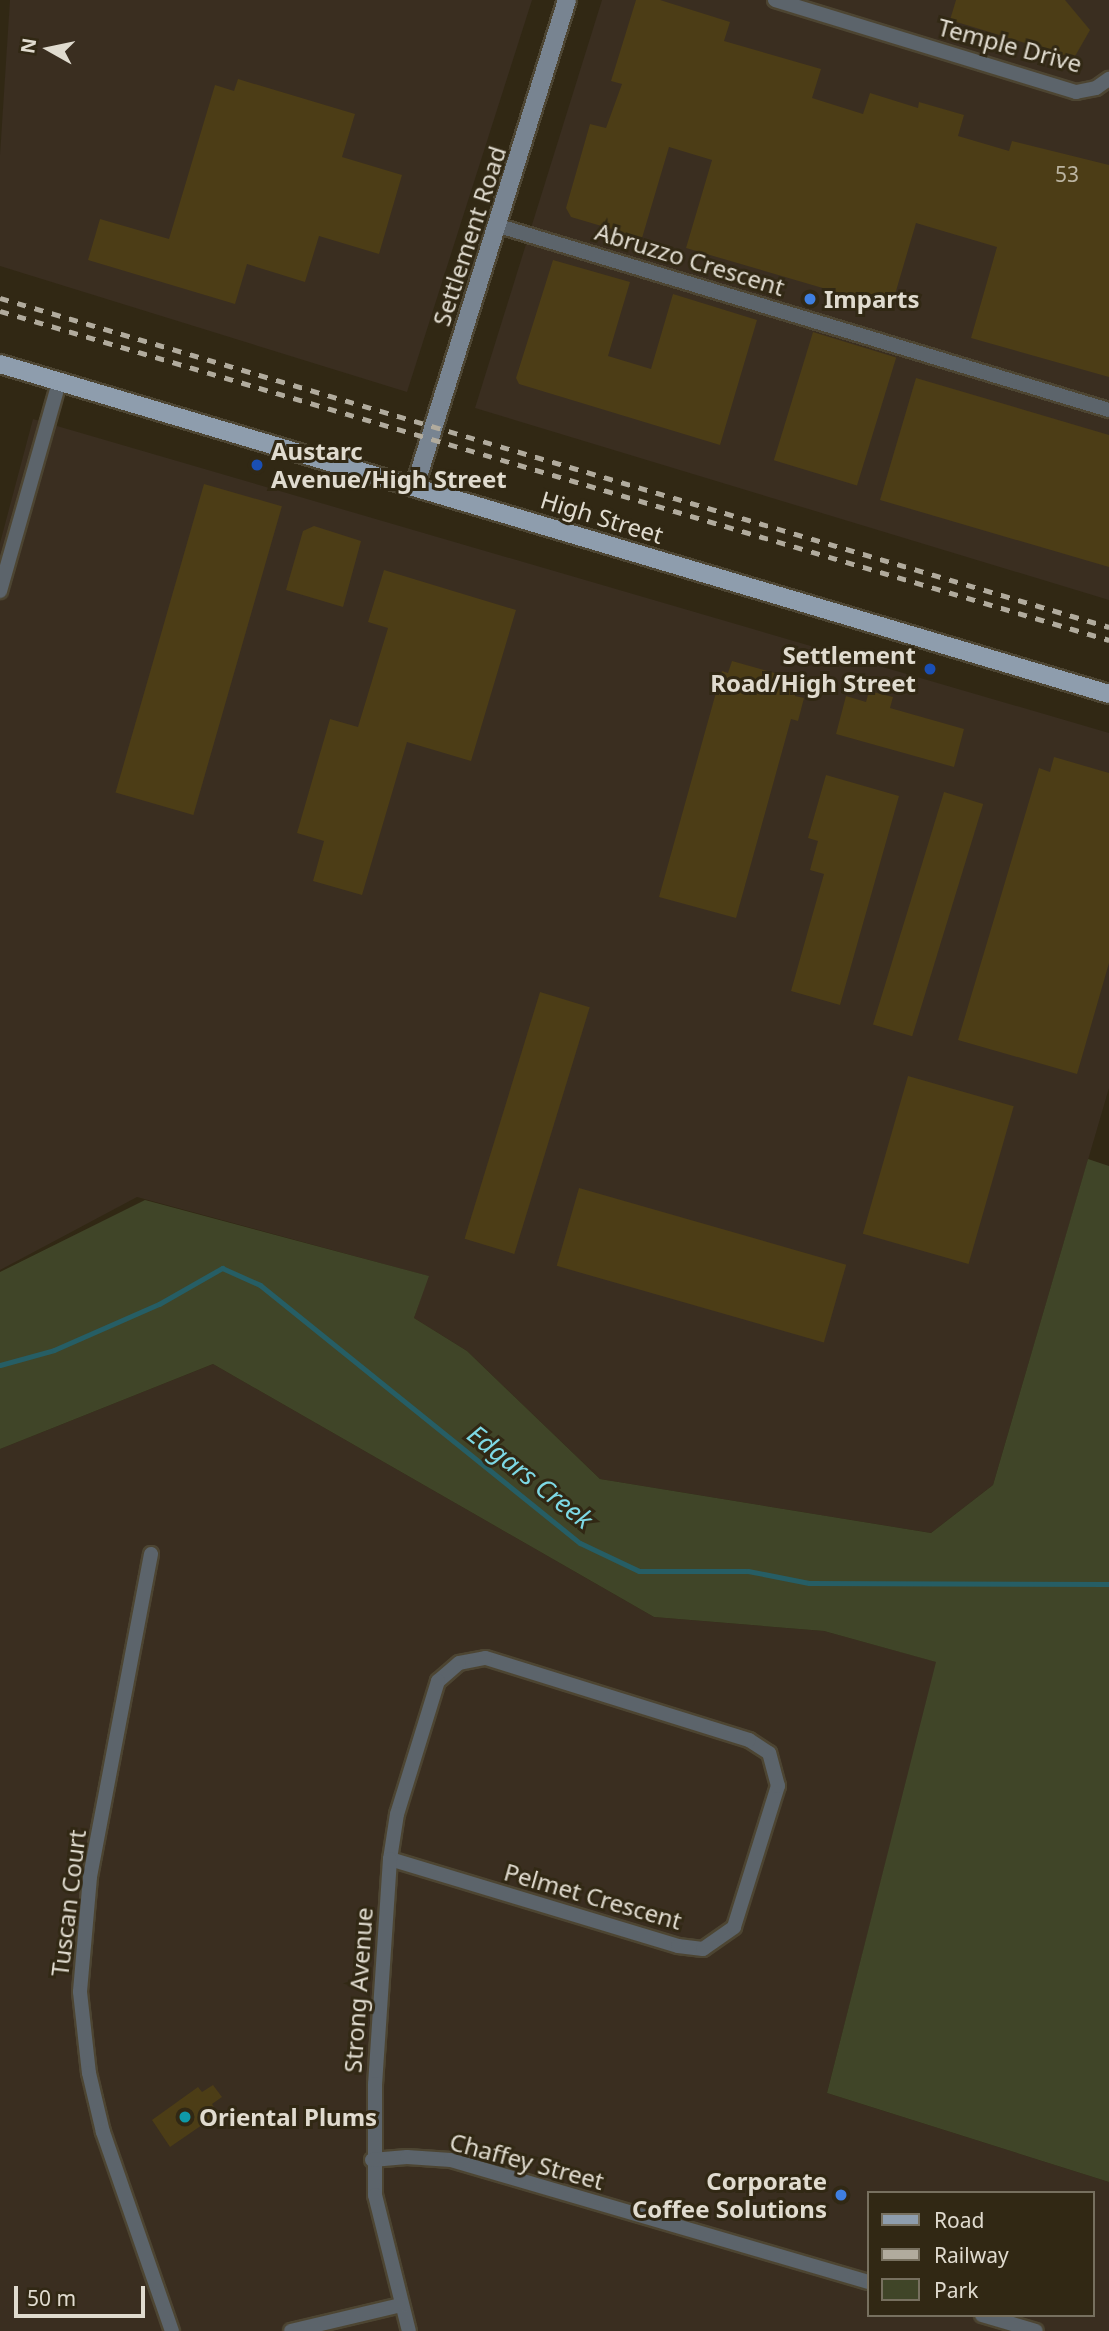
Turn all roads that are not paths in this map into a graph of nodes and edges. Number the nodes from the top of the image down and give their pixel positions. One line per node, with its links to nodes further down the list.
1 (568, 0): 4 (main road, Settlement Road)
2 (775, 0): 3 (street, Temple Drive)
3 (1109, 79)
4 (499, 226): 7 (street, Abruzzo Crescent); 8 (main road, Settlement Road)
5 (0, 364): 6 (main road, High Street)
6 (59, 382): 8 (main road, High Street); 9 (street)
7 (1109, 410)
8 (415, 486): 10 (main road, High Street)
9 (0, 591)
10 (1109, 694)
11 (151, 1554): 18 (street, Tuscan Court)
12 (459, 1663): 13 (street, Strong Avenue); 13 (street, Pelmet Crescent)
13 (390, 1859): 14 (street, Strong Avenue)
14 (372, 2160): 15 (street, Chaffey Street); 16 (street, Strong Avenue)
15 (867, 2281)
16 (401, 2305): 19 (street); 20 (street, Strong Avenue)
17 (989, 2317): 21 (street)
18 (172, 2331)
19 (291, 2331)
20 (409, 2331)
21 (1036, 2331)

